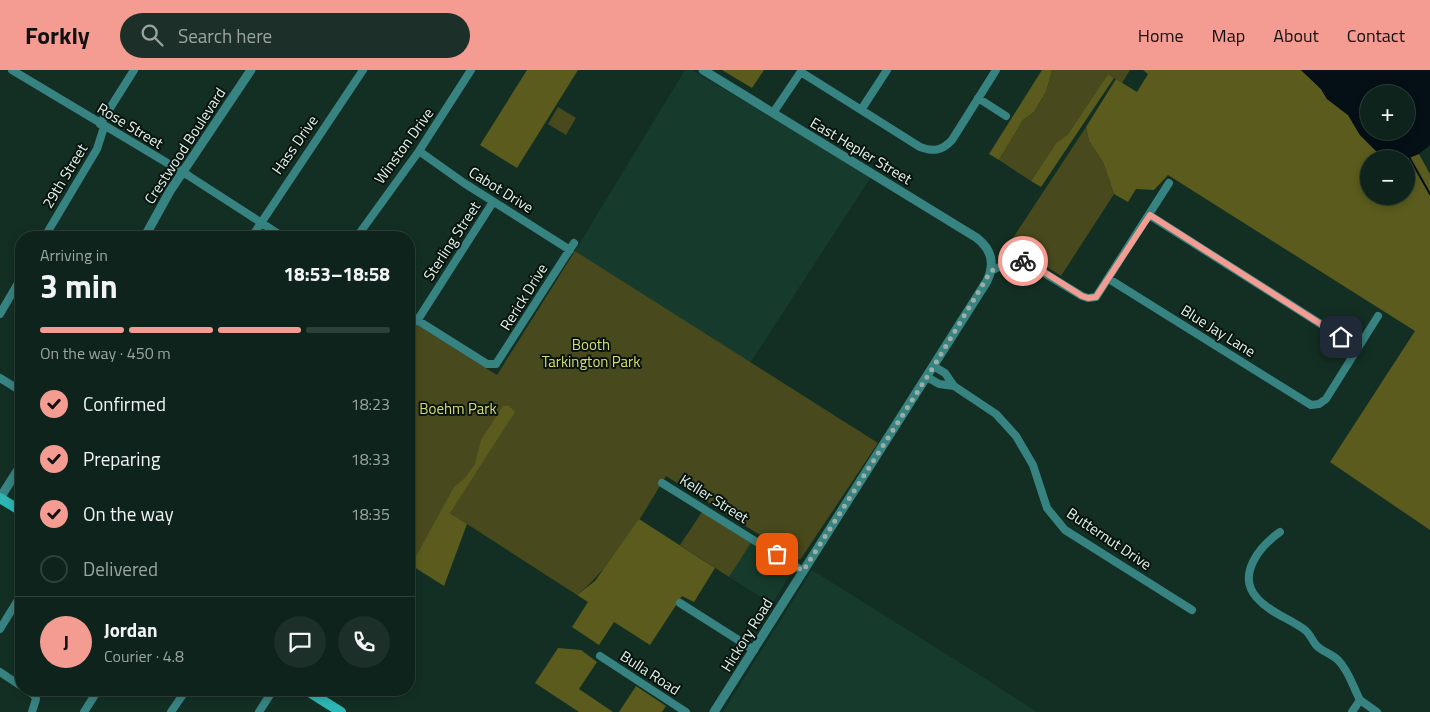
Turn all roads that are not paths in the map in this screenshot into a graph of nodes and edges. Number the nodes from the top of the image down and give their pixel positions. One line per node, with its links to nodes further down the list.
1 (12, 70): 10 (street, Rose Street)
2 (134, 70): 15 (street, 29th Street)
3 (251, 70): 17 (street, Crestwood Boulevard)
4 (363, 70): 21 (street, Hass Drive)
5 (471, 70): 16 (street, Winston Drive)
6 (703, 70): 13 (street, East Hepler Street)
7 (887, 70): 12 (street)
8 (996, 70): 11 (street)
9 (801, 71): 12 (street); 13 (street)
10 (25, 73): 15 (street, Rose Street)
11 (978, 98): 12 (street); 14 (street)
12 (861, 110)
13 (774, 113): 28 (street, East Hepler Street)
14 (1006, 116)
15 (102, 125): 17 (street, Rose Street); 22 (street, 29th Street)
16 (419, 151): 19 (street, Cabot Drive); 26 (street, Winston Drive)
17 (182, 173): 21 (street, Rose Street); 23 (street, Crestwood Boulevard)
18 (1169, 183): 20 (street)
19 (493, 202): 27 (street, Cabot Drive); 34 (street, Sterling Street)
20 (1150, 215): 29 (street); 35 (street)
21 (261, 222): 24 (street, Hass Drive); 25 (street, Rose Street)
22 (48, 231)
23 (148, 231)
24 (256, 231)
25 (274, 231)
26 (361, 231)
27 (572, 246): 34 (street, Rerick Drive)
28 (991, 268): 29 (street); 36 (street, Hickory Road)
29 (1109, 279): 35 (street, Blue Jay Lane)
30 (15, 288): 31 (street)
31 (0, 314)
32 (1378, 316): 35 (street)
33 (415, 319): 34 (street)
34 (418, 321)
35 (1357, 347)
36 (934, 366): 37 (street, Hickory Road); 39 (street, Butternut Drive)
37 (927, 377): 39 (street, Butternut Drive); 46 (street, Hickory Road)
38 (0, 378): 40 (street)
39 (954, 386): 49 (street, Butternut Drive)
40 (15, 387)
41 (15, 474): 43 (street)
42 (662, 483): 46 (street, Keller Street)
43 (0, 498): 44 (main road)
44 (15, 507)
45 (1280, 532): 59 (street)
46 (803, 571): 51 (street, Hickory Road)
47 (680, 603): 51 (street)
48 (15, 605): 50 (street)
49 (1192, 610)
50 (0, 629)
51 (754, 650): 65 (street, Hickory Road)
52 (600, 656): 64 (street, Bulla Road)
53 (0, 672): 54 (street)
54 (15, 682)
55 (94, 696): 60 (street)
56 (182, 696): 61 (street)
57 (269, 696): 62 (street)
58 (316, 696): 63 (main road)
59 (1360, 700): 66 (street); 67 (street)
60 (84, 712)
61 (172, 712)
62 (259, 712)
63 (341, 712)
64 (686, 712)
65 (714, 712)
66 (1352, 712)
67 (1377, 712)

